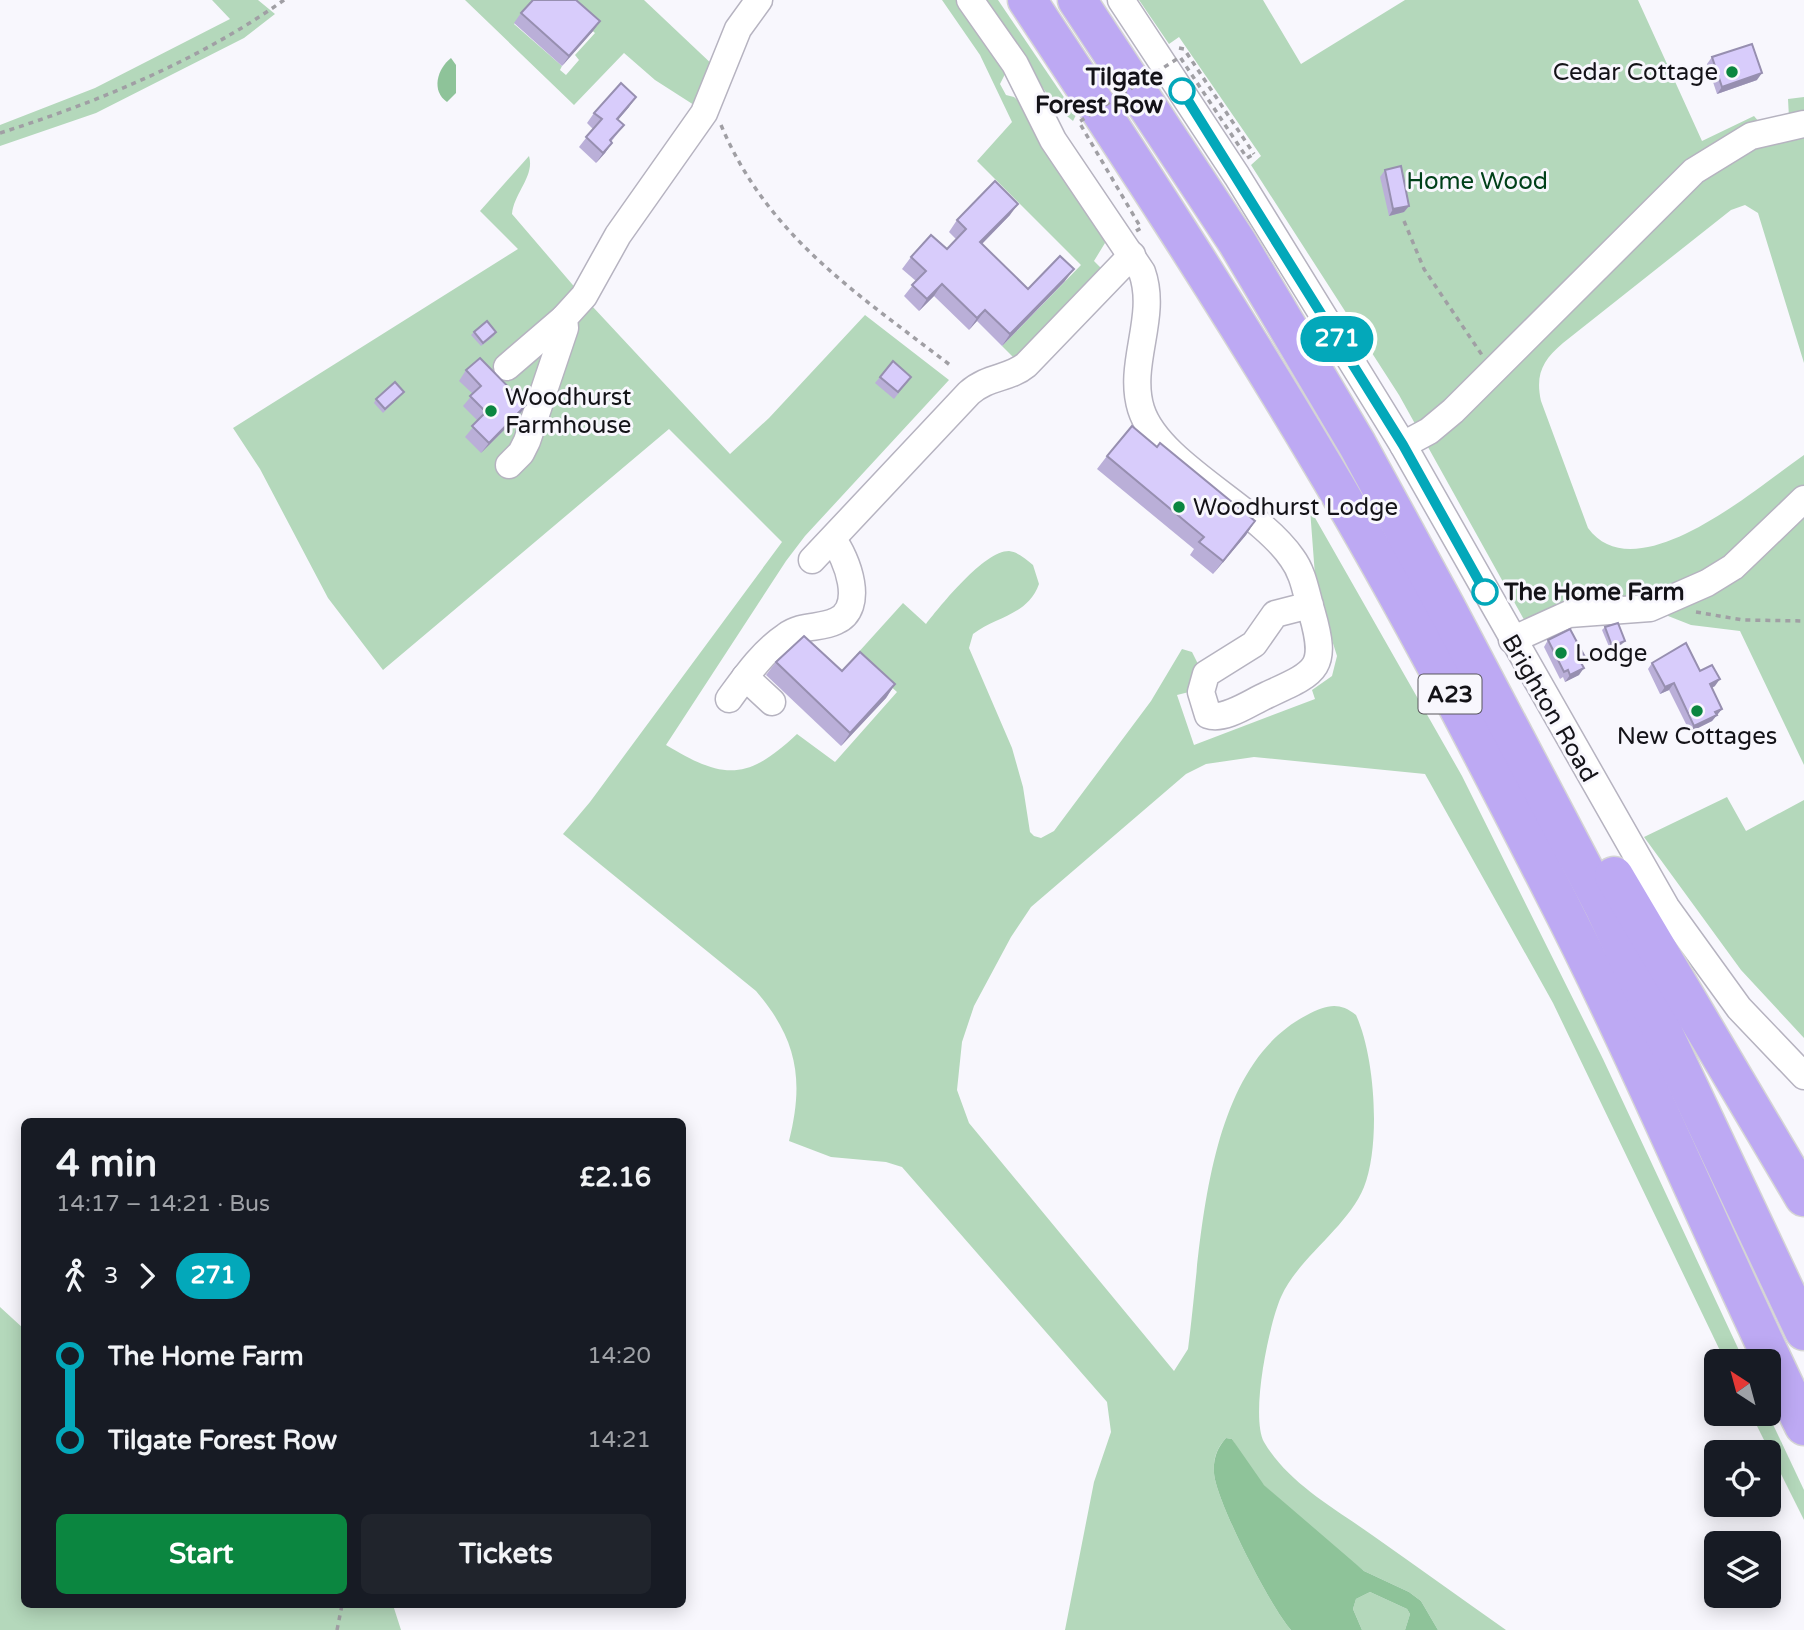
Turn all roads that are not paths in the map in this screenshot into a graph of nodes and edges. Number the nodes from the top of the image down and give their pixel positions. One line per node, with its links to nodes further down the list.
1 (759, 0): 8 (street)
2 (970, 0): 7 (street)
3 (1027, 0): 24 (highway, A23)
4 (1077, 0): 16 (highway, A23)
5 (1121, 0): 10 (street, Brighton Road)
6 (1804, 124): 10 (street)
7 (1134, 243): 13 (street); 15 (street)
8 (564, 318): 9 (street); 11 (street)
9 (507, 367)
10 (1403, 445): 17 (street, Brighton Road)
11 (509, 465)
12 (1804, 499): 17 (street)
13 (833, 540): 14 (street); 18 (street)
14 (812, 560)
15 (1310, 606): 15 (street)
16 (1446, 607): 22 (highway); 23 (highway, A23)
17 (1512, 640): 21 (street, Brighton Road)
18 (745, 677): 19 (street); 20 (street)
19 (729, 699)
20 (772, 702)
21 (1804, 1076)
22 (1804, 1197)
23 (1804, 1331)
24 (1804, 1426)

